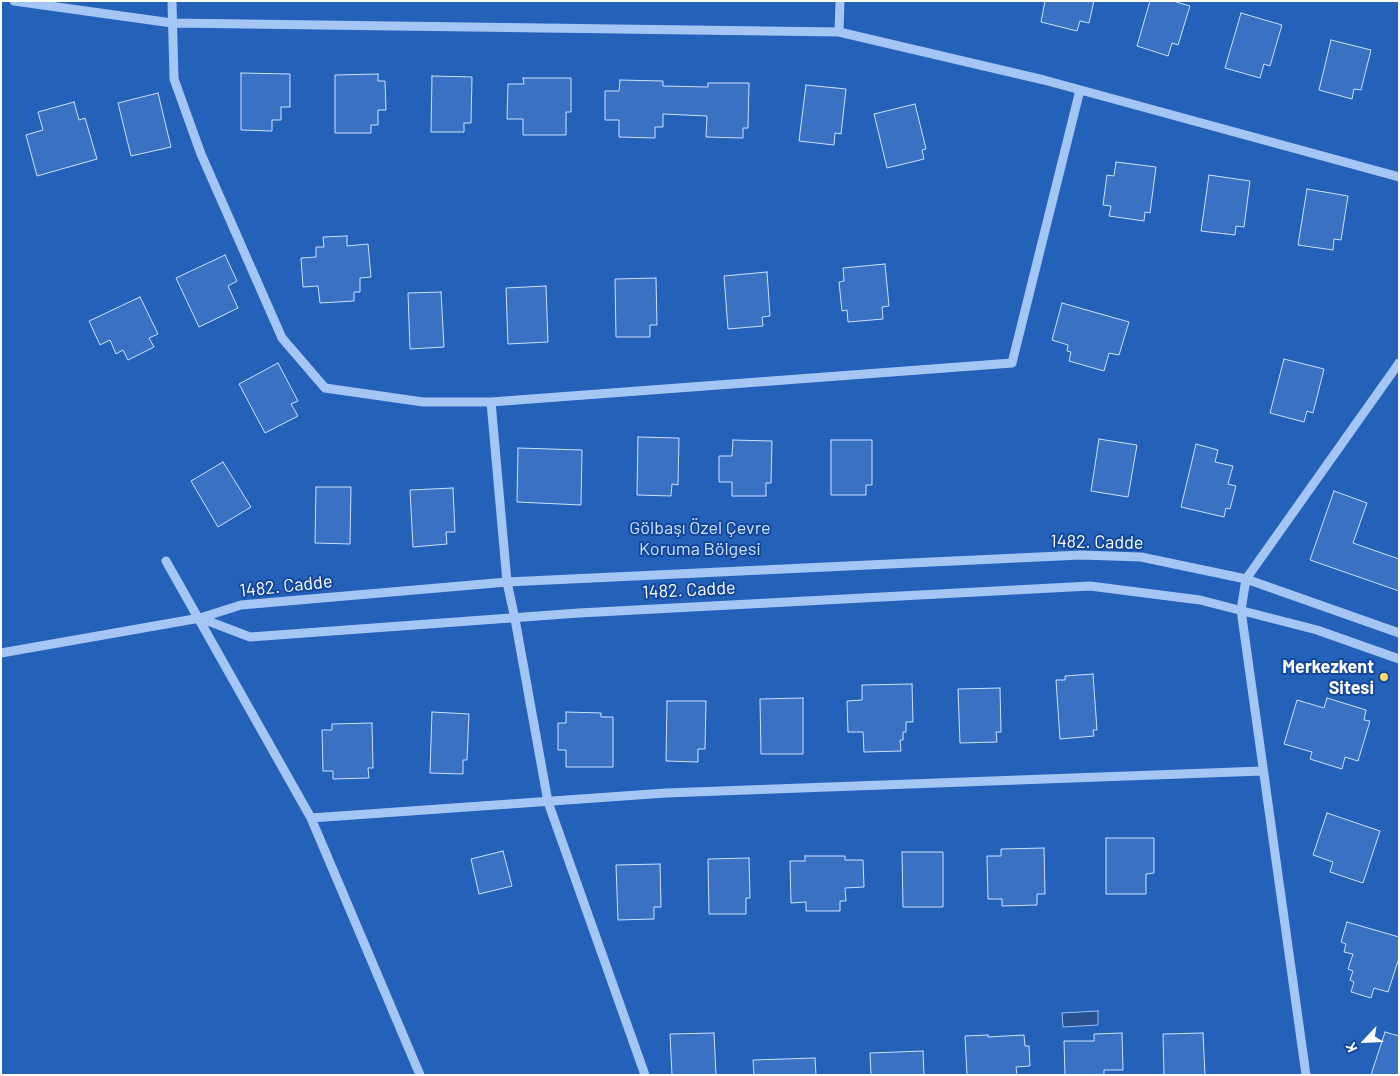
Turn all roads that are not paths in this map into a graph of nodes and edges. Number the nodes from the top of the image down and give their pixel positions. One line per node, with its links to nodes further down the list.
1 (14, 1): 4 (street)
2 (172, 1): 4 (street)
3 (840, 1): 5 (street)
4 (172, 23): 5 (street); 9 (street)
5 (839, 32): 6 (street)
6 (1080, 90): 7 (street); 9 (street)
7 (1399, 178)
8 (1399, 363): 11 (street)
9 (491, 402): 12 (street)
10 (166, 561): 14 (street)
11 (1246, 579): 12 (street, 1482. Cadde); 13 (street); 16 (street, 1482. Cadde)
12 (507, 582): 14 (street, 1482. Cadde); 15 (street)
13 (1240, 610): 15 (street, 1482. Cadde); 18 (street, 1482. Cadde); 19 (street)
14 (200, 618): 15 (street, 1482. Cadde); 17 (street); 21 (street)
15 (515, 619): 20 (street)
16 (1399, 633)
17 (1, 653)
18 (1399, 659)
19 (1262, 771): 20 (street); 24 (street)
20 (548, 802): 21 (street); 23 (street)
21 (311, 818): 22 (street)
22 (420, 1075)
23 (645, 1075)
24 (1306, 1075)

